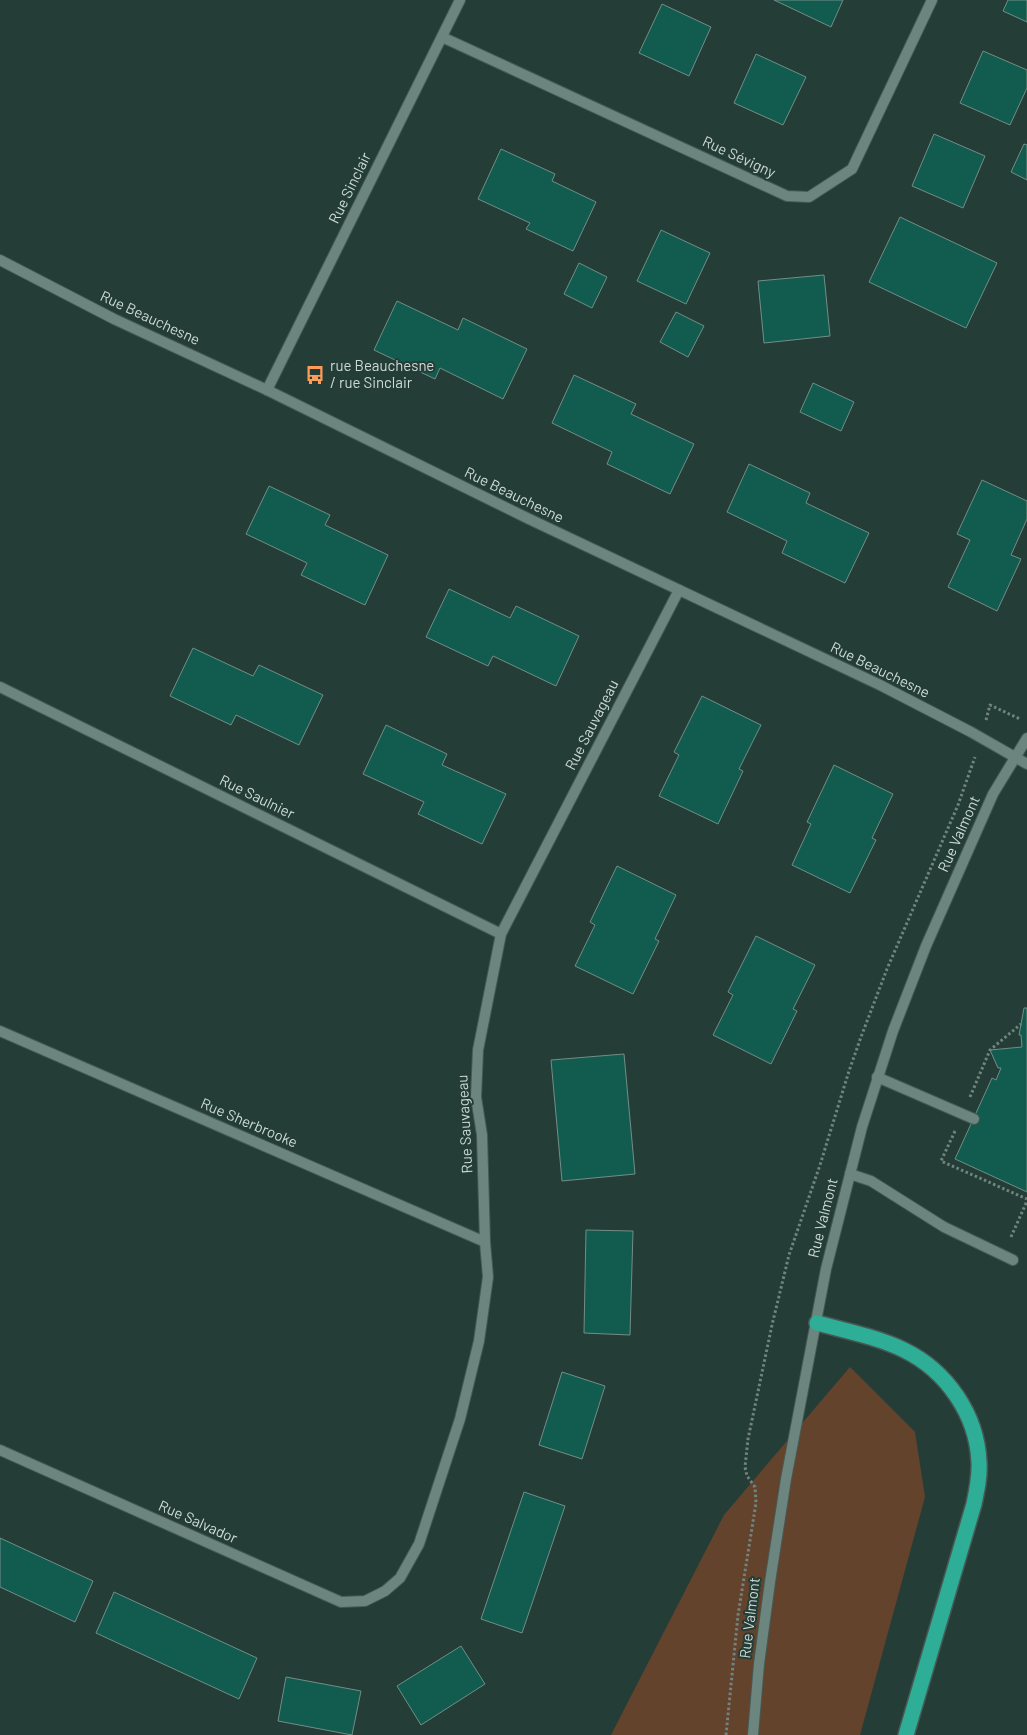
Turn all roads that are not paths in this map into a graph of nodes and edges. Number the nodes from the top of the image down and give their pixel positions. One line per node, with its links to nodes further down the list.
1 (460, 0): 3 (street, Rue Sinclair)
2 (932, 0): 3 (street, Rue Sévigny)
3 (442, 37): 5 (street, Rue Sinclair)
4 (0, 260): 5 (street, Rue Beauchesne)
5 (267, 390): 6 (street, Rue Beauchesne)
6 (679, 590): 9 (street, Rue Beauchesne); 11 (street, Rue Sauvageau)
7 (0, 688): 11 (street, Rue Saulnier)
8 (1027, 738): 9 (street, Rue Valmont)
9 (1014, 758): 10 (street, Rue Beauchesne); 13 (street, Rue Valmont)
10 (1027, 764)
11 (501, 934): 16 (street, Rue Sauvageau)
12 (0, 1031): 16 (street, Rue Sherbrooke)
13 (877, 1076): 14 (street); 15 (street, Rue Valmont)
14 (974, 1118)
15 (850, 1174): 17 (street); 18 (street, Rue Valmont)
16 (485, 1242): 20 (street, Rue Sauvageau)
17 (1014, 1260)
18 (817, 1323): 21 (street, Rue Valmont); 22 (highway)
19 (0, 1450): 20 (street, Rue Salvador)
20 (385, 1591)
21 (753, 1735)
22 (906, 1735)

